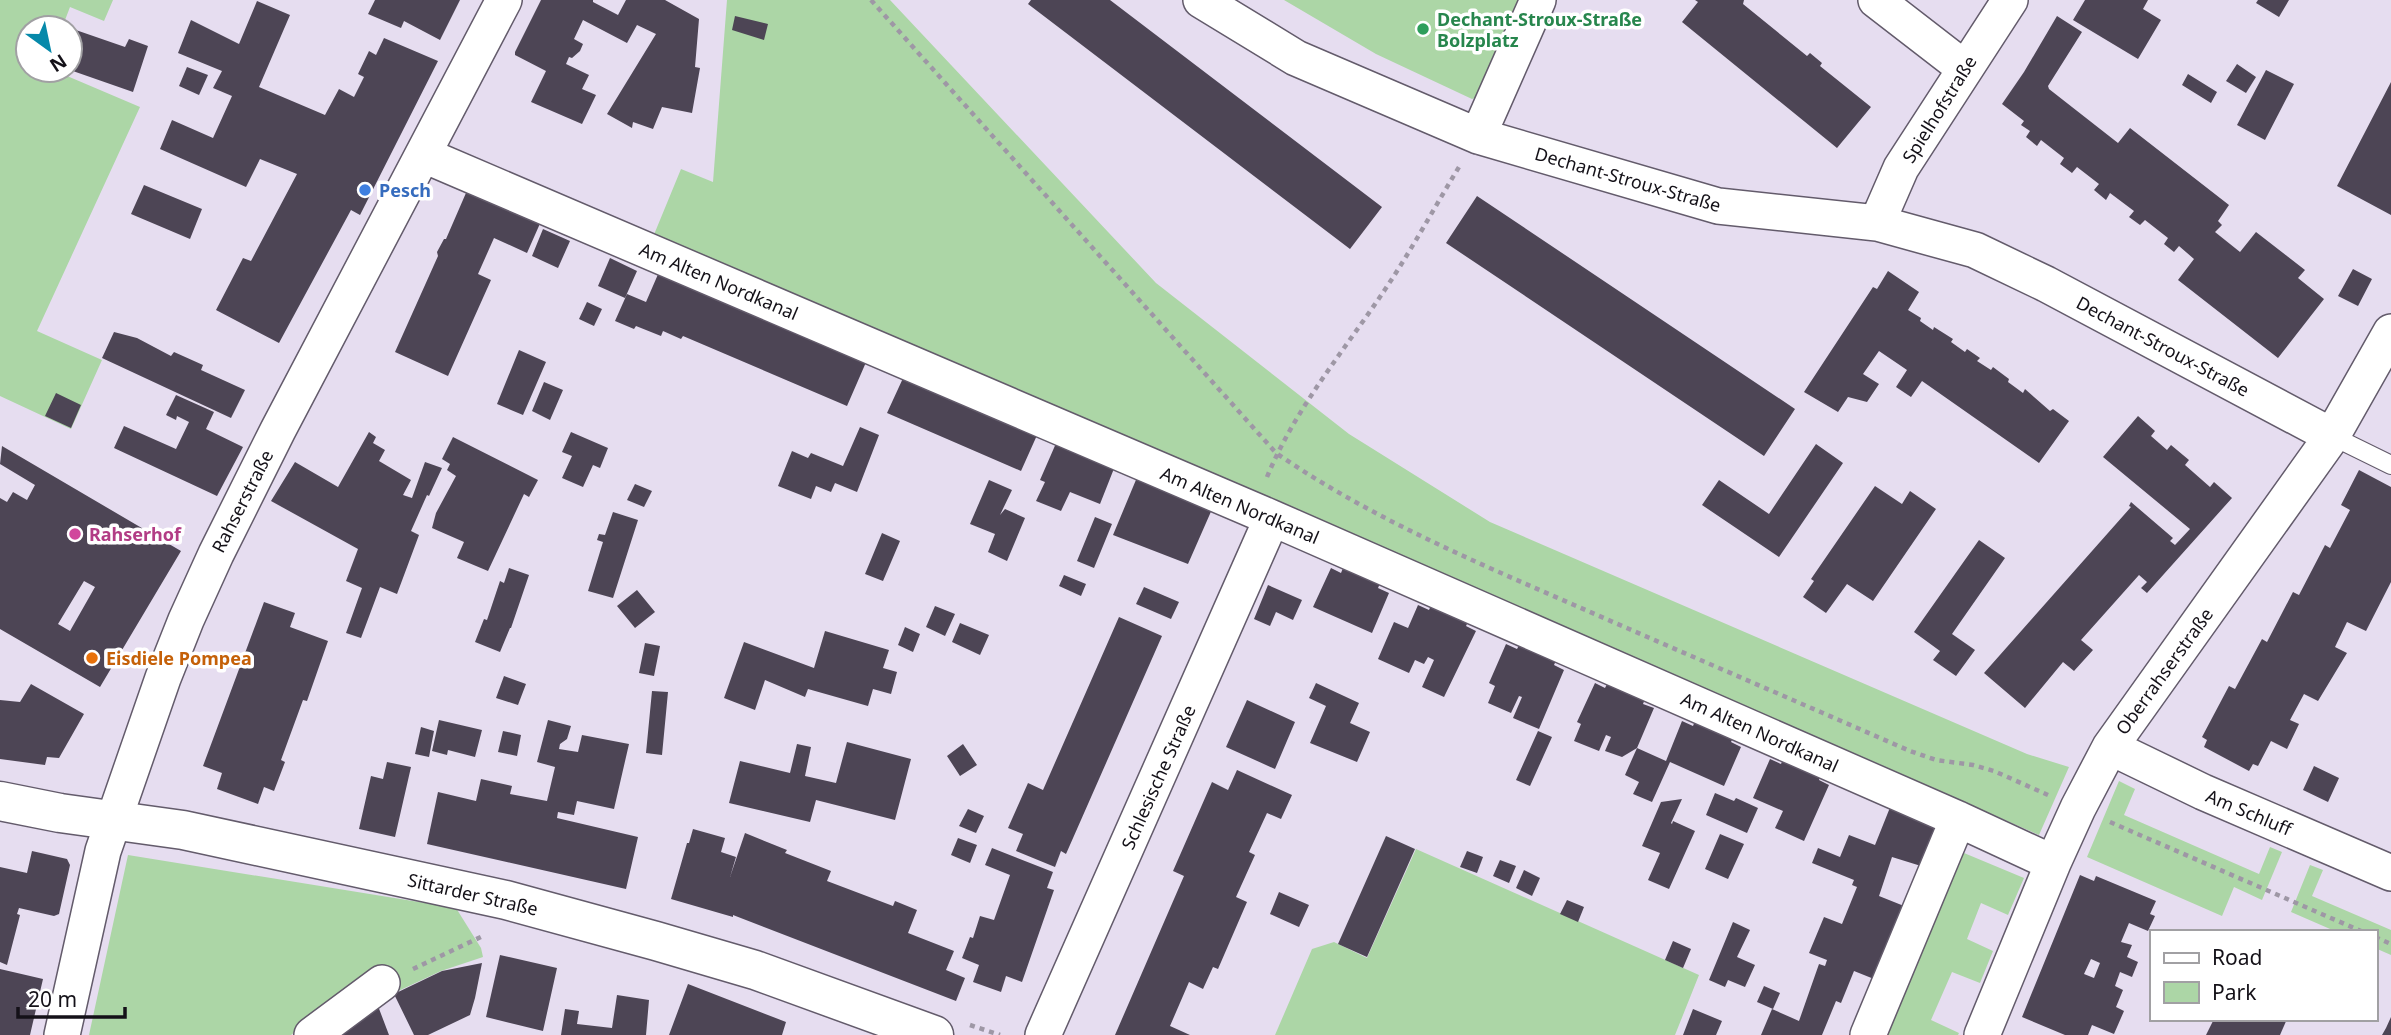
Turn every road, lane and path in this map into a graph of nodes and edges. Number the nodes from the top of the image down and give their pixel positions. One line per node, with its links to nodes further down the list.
1 (504, 0): 9 (street, Rahserstraße)
2 (871, 0): 13 (path)
3 (1201, 0): 8 (street, Dechant-Stroux-Straße)
4 (1538, 0): 8 (street)
5 (1876, 0): 7 (street)
6 (2010, 0): 7 (street, Spielhofstraße)
7 (1964, 68): 10 (street, Spielhofstraße)
8 (1478, 136): 10 (street, Dechant-Stroux-Straße); 13 (path)
9 (424, 155): 15 (street, Am Alten Nordkanal); 20 (street, Rahserstraße)
10 (1877, 223): 12 (street, Dechant-Stroux-Straße)
11 (2391, 332): 12 (street, Oberrahserstraße)
12 (2332, 436): 14 (lane); 16 (street, Oberrahserstraße)
13 (1276, 453): 15 (path); 18 (path)
14 (2391, 465)
15 (1263, 514): 19 (street, Am Alten Nordkanal); 29 (street, Schlesische Straße)
16 (2109, 747): 18 (street, Oberrahserstraße); 22 (street, Am Schluff)
17 (0, 801): 20 (street, Sittarder Straße)
18 (2078, 808): 21 (street, Oberrahserstraße); 23 (path)
19 (1958, 819): 21 (street, Am Alten Nordkanal); 30 (street)
20 (113, 821): 26 (street, Rahserstraße); 28 (street, Sittarder Straße)
21 (2053, 863): 31 (street, Oberrahserstraße)
22 (2391, 873)
23 (2357, 930)
24 (485, 935): 25 (path)
25 (382, 984): 27 (street)
26 (62, 1035)
27 (312, 1035)
28 (934, 1035)
29 (1043, 1035)
30 (1868, 1035)
31 (1982, 1035)

